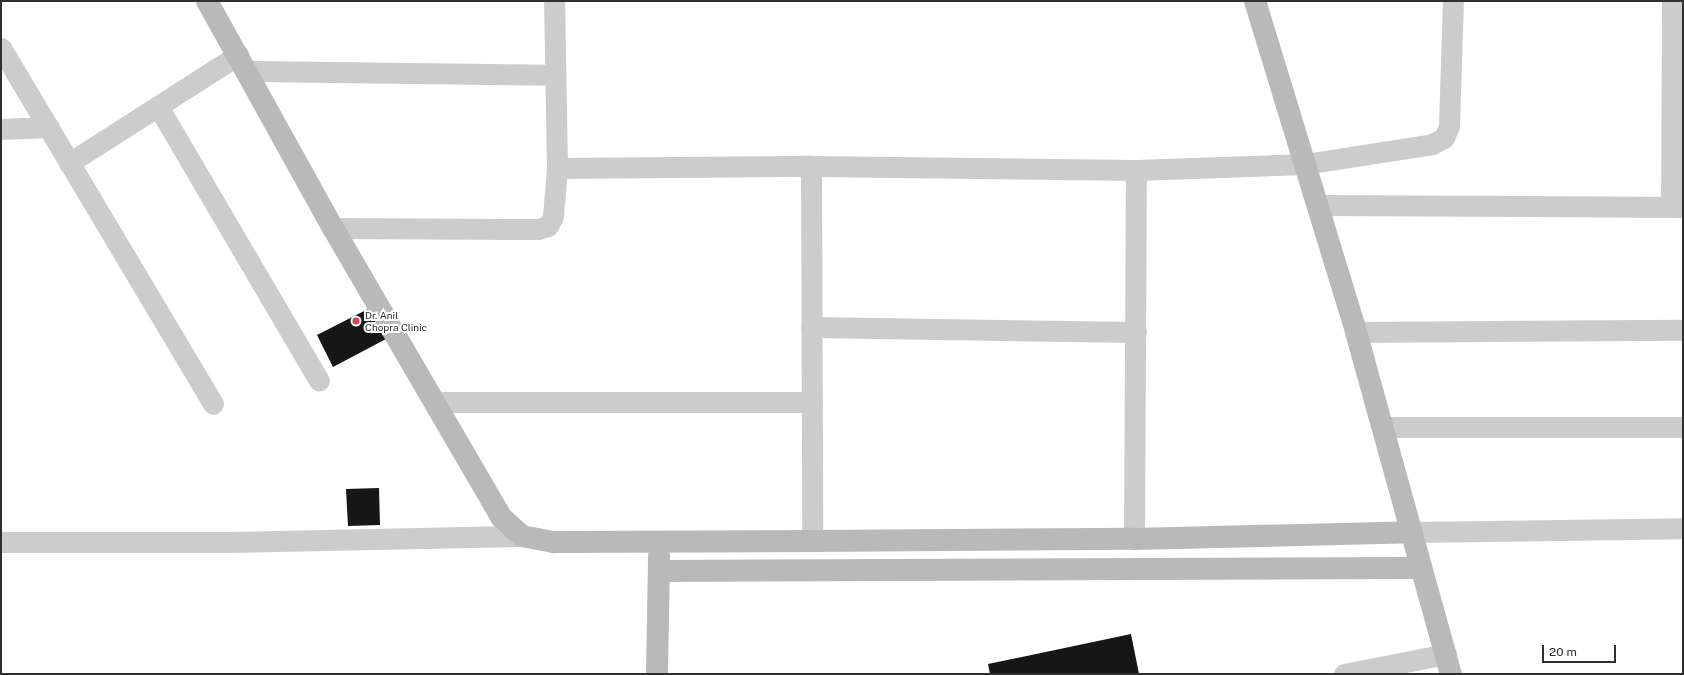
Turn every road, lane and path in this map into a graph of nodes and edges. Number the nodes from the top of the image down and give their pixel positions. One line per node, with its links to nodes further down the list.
1 (207, 1): 7 (street)
2 (554, 1): 8 (street)
3 (1255, 1): 13 (street)
4 (1453, 1): 13 (street)
5 (1672, 1): 18 (street)
6 (1, 48): 10 (street)
7 (242, 63): 8 (street); 9 (street); 19 (street)
8 (554, 75): 15 (street)
9 (159, 108): 12 (street); 24 (street)
10 (49, 127): 11 (street); 12 (street)
11 (1, 129)
12 (69, 163): 27 (street)
13 (1305, 164): 16 (street); 17 (street)
14 (811, 166): 15 (street); 16 (street); 20 (street)
15 (557, 168): 19 (street)
16 (1136, 170): 22 (street)
17 (1317, 205): 18 (street); 23 (street)
18 (1677, 207)
19 (333, 228): 25 (street)
20 (811, 327): 22 (street); 26 (street)
21 (1683, 330): 23 (street)
22 (1136, 332): 33 (street)
23 (1356, 332): 28 (street)
24 (319, 381)
25 (436, 402): 26 (street); 32 (street)
26 (812, 402): 36 (street)
27 (213, 404)
28 (1382, 427): 29 (street); 31 (street)
29 (1683, 427)
30 (1683, 528): 31 (street)
31 (1412, 532): 33 (street); 38 (street)
32 (522, 536): 35 (street); 37 (street)
33 (1134, 539): 34 (street)
34 (882, 540): 36 (street); 39 (street)
35 (659, 541): 36 (street); 40 (street)
36 (812, 541)
37 (1, 542)
38 (1421, 568): 39 (street); 41 (street)
39 (882, 570): 40 (street)
40 (658, 571): 42 (street)
41 (1448, 664): 43 (street)
42 (657, 674)
43 (1344, 674)

